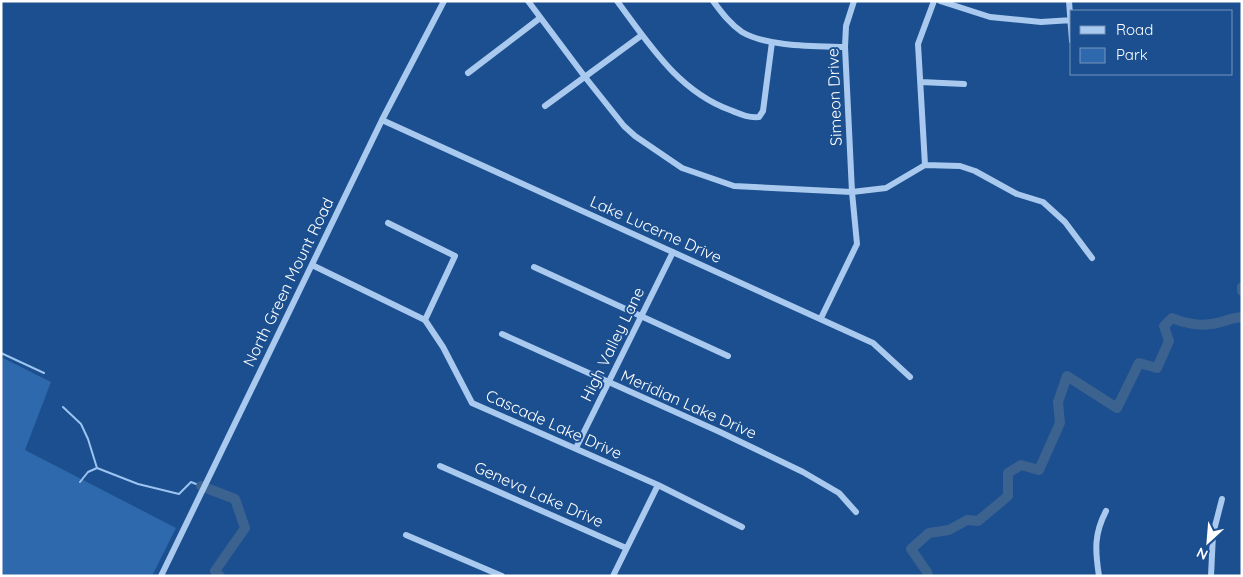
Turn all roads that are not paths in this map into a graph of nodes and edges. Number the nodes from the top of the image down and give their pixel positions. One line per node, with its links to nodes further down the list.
1 (444, 1): 18 (street, North Green Mount Road)
2 (528, 1): 8 (street)
3 (617, 1): 10 (street)
4 (713, 1): 11 (street)
5 (854, 1): 12 (street, Simeon Drive)
6 (934, 1): 15 (street)
7 (940, 1): 9 (street)
8 (540, 18): 13 (street); 14 (street)
9 (1070, 20)
10 (642, 35): 11 (street); 14 (street)
11 (772, 42): 12 (street)
12 (845, 47): 20 (street, Simeon Drive)
13 (468, 73)
14 (585, 77): 17 (street); 20 (street)
15 (921, 82): 16 (street); 19 (street)
16 (964, 84)
17 (546, 106)
18 (382, 120): 22 (street, Lake Lucerne Drive); 24 (street, North Green Mount Road)
19 (925, 165): 20 (street); 23 (street)
20 (852, 192): 27 (street, Simeon Drive)
21 (388, 223): 28 (street)
22 (673, 252): 26 (street, High Valley Lane); 27 (street, Lake Lucerne Drive)
23 (1092, 258)
24 (312, 265): 28 (street); 42 (street, North Green Mount Road)
25 (534, 267): 26 (street)
26 (641, 317): 30 (street); 32 (street, High Valley Lane)
27 (821, 318): 31 (street, Lake Lucerne Drive)
28 (425, 320): 33 (street, Cascade Lake Drive)
29 (502, 334): 32 (street, Meridian Lake Drive)
30 (728, 356)
31 (910, 377)
32 (607, 382): 33 (street, High Valley Lane); 38 (street, Meridian Lake Drive)
33 (576, 448): 35 (street, Cascade Lake Drive)
34 (440, 466): 41 (street, Geneva Lake Drive)
35 (658, 485): 39 (street, Cascade Lake Drive); 41 (street)
36 (1222, 498): 46 (street)
37 (1106, 511): 45 (street)
38 (856, 512)
39 (742, 527)
40 (406, 535): 43 (street)
41 (626, 548): 44 (street)
42 (161, 576)
43 (502, 576)
44 (613, 576)
45 (1099, 576)
46 (1211, 576)

